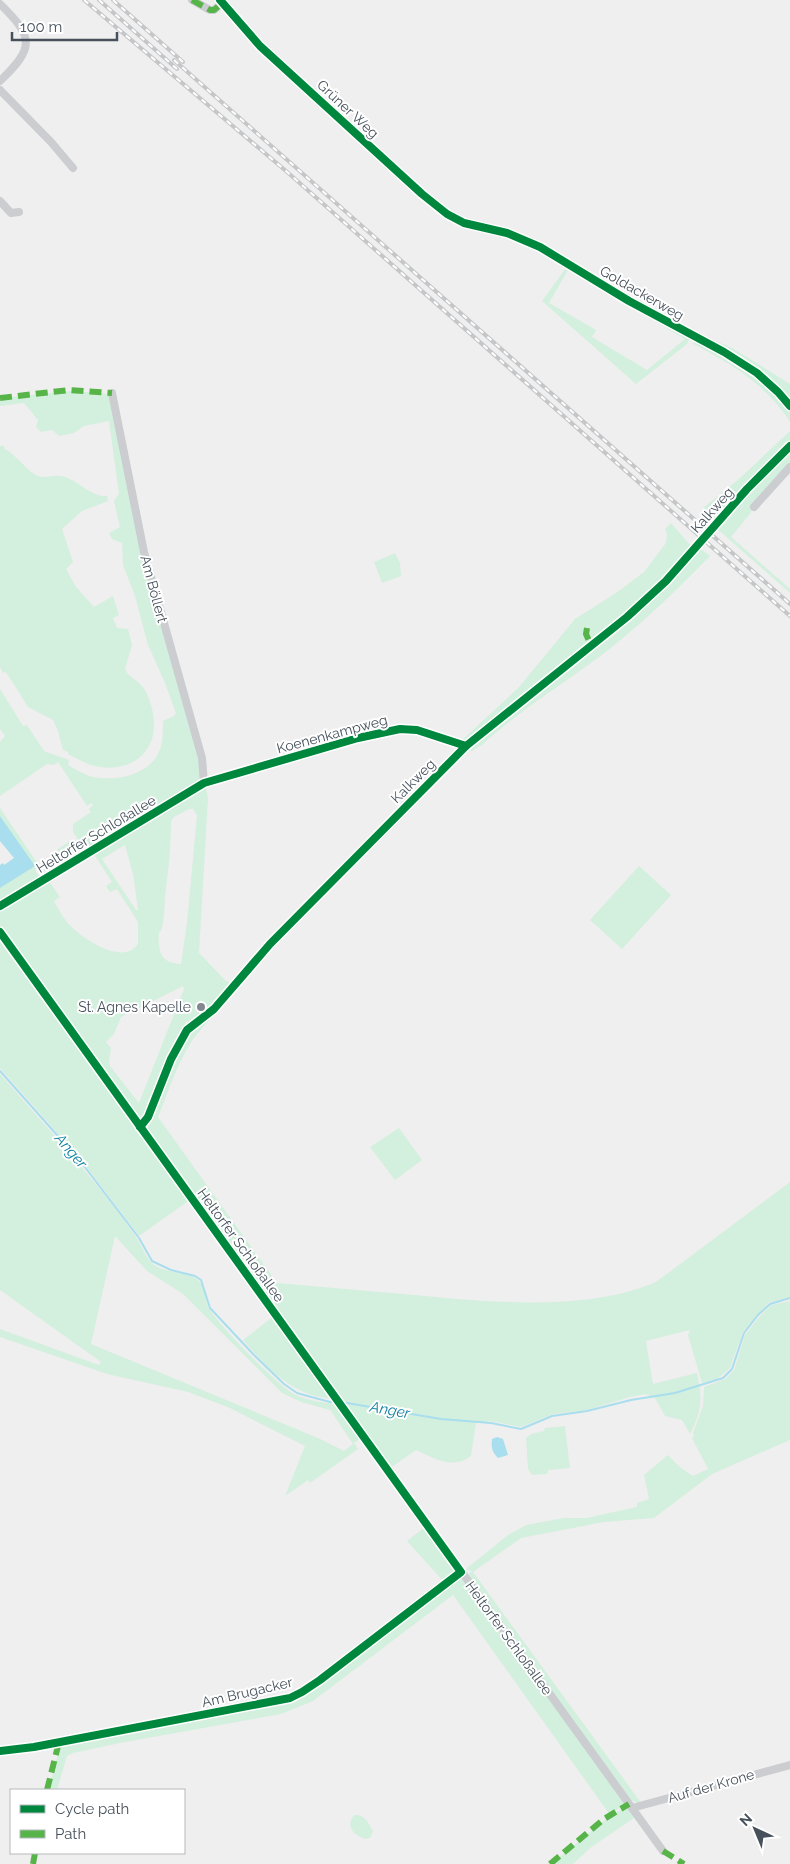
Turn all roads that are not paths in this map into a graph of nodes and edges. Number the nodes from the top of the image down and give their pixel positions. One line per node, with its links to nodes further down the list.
1 (192, 0): 2 (street, Grüner Weg)
2 (221, 1): 9 (street, Grüner Weg)
3 (0, 4): 4 (street)
4 (0, 81)
5 (0, 90): 6 (street)
6 (73, 168)
7 (0, 202): 8 (street)
8 (19, 212)
9 (468, 224): 11 (street, Goldackerweg)
10 (112, 393): 16 (street, Am Böllert)
11 (790, 406)
12 (790, 446): 15 (street, Kalkweg, bridge)
13 (790, 467): 14 (street)
14 (754, 507)
15 (466, 746): 16 (street, Koenenkampweg); 19 (street, Kalkweg)
16 (204, 783): 17 (street, Heltorfer Schloßallee)
17 (0, 906)
18 (0, 932): 19 (street, Heltorfer Schloßallee)
19 (140, 1126): 20 (street, Heltorfer Schloßallee)
20 (462, 1572): 21 (street, Am Brugacker); 23 (street, Heltorfer Schloßallee)
21 (0, 1751)
22 (790, 1765): 23 (street, Auf der Krone)
23 (632, 1808): 24 (street, Heltorfer Schloßallee)
24 (663, 1851)

